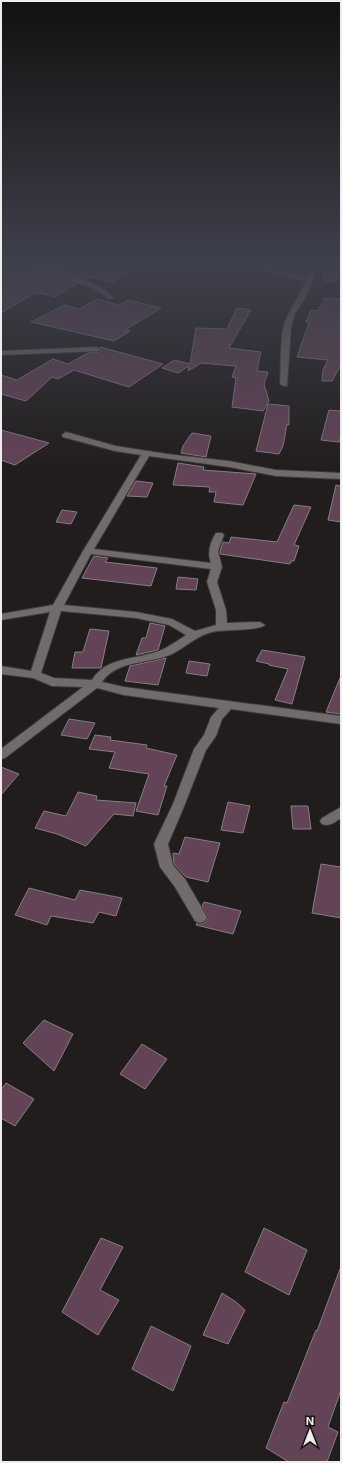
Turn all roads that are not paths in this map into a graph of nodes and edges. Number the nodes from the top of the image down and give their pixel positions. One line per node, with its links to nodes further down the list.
1 (287, 334): 4 (street)
2 (96, 349): 3 (street)
3 (1, 354)
4 (284, 384)
5 (66, 435): 6 (street)
6 (148, 453): 7 (street); 9 (street)
7 (341, 476)
8 (219, 535): 10 (street)
9 (88, 551): 10 (street); 11 (street)
10 (217, 567): 14 (street)
11 (57, 608): 12 (street); 15 (street); 17 (street)
12 (1, 617)
13 (260, 625): 14 (street)
14 (222, 628): 15 (street)
15 (194, 635): 18 (street)
16 (1, 670): 17 (street)
17 (35, 674): 18 (street)
18 (95, 684): 19 (street); 21 (street)
19 (229, 704): 20 (street); 24 (street)
20 (341, 720)
21 (1, 755)
22 (341, 812): 23 (street)
23 (327, 821)
24 (200, 917)

